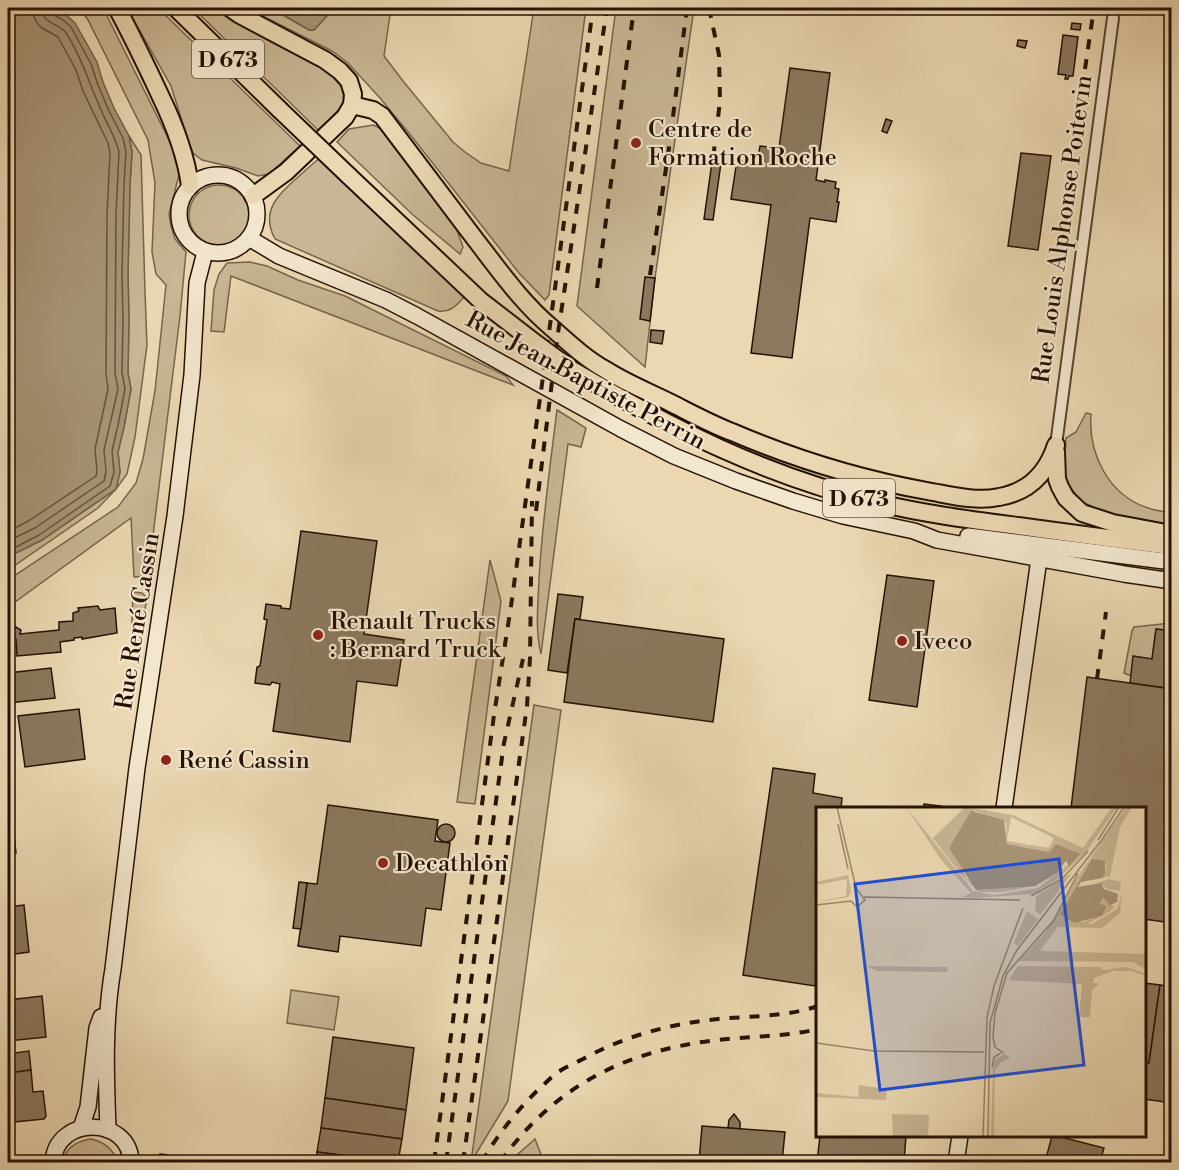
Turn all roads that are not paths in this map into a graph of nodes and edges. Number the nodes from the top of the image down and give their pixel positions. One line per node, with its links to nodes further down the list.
1 (117, 8): 8 (main road)
2 (176, 8): 16 (main road, D 673, bridge)
3 (230, 8): 5 (main road)
4 (1113, 18): 12 (street, Rue Louis Alphonse Poitevin)
5 (352, 105): 6 (main road); 12 (main road)
6 (324, 137)
7 (307, 152): 9 (main road)
8 (190, 186): 9 (main road); 11 (main road)
9 (253, 196): 10 (main road)
10 (249, 238): 11 (main road); 13 (main road, Rue Jean Baptiste Perrin)
11 (206, 252): 22 (main road, Rue René Cassin)
12 (1056, 445): 14 (main road)
13 (914, 531): 15 (main road, Rue Jean Baptiste Perrin); 17 (main road, Rue Jean Baptiste Perrin)
14 (1172, 534)
15 (1030, 544): 17 (main road); 18 (main road, Rue Jean Baptiste Perrin)
16 (1172, 546)
17 (1039, 559): 18 (main road, Rue Jean Baptiste Perrin); 20 (main road, Rue Jean Baptiste Perrin); 21 (main road)
18 (1151, 560): 19 (main road, Rue Jean Baptiste Perrin)
19 (1172, 562)
20 (1172, 581)
21 (1004, 807)
22 (108, 998): 23 (main road, Rue René Cassin); 24 (main road, Rue René Cassin)
23 (81, 1128): 24 (main road); 26 (main road)
24 (108, 1130): 27 (main road)
25 (960, 1137): 28 (main road)
26 (48, 1161)
27 (130, 1162)
28 (956, 1162)

